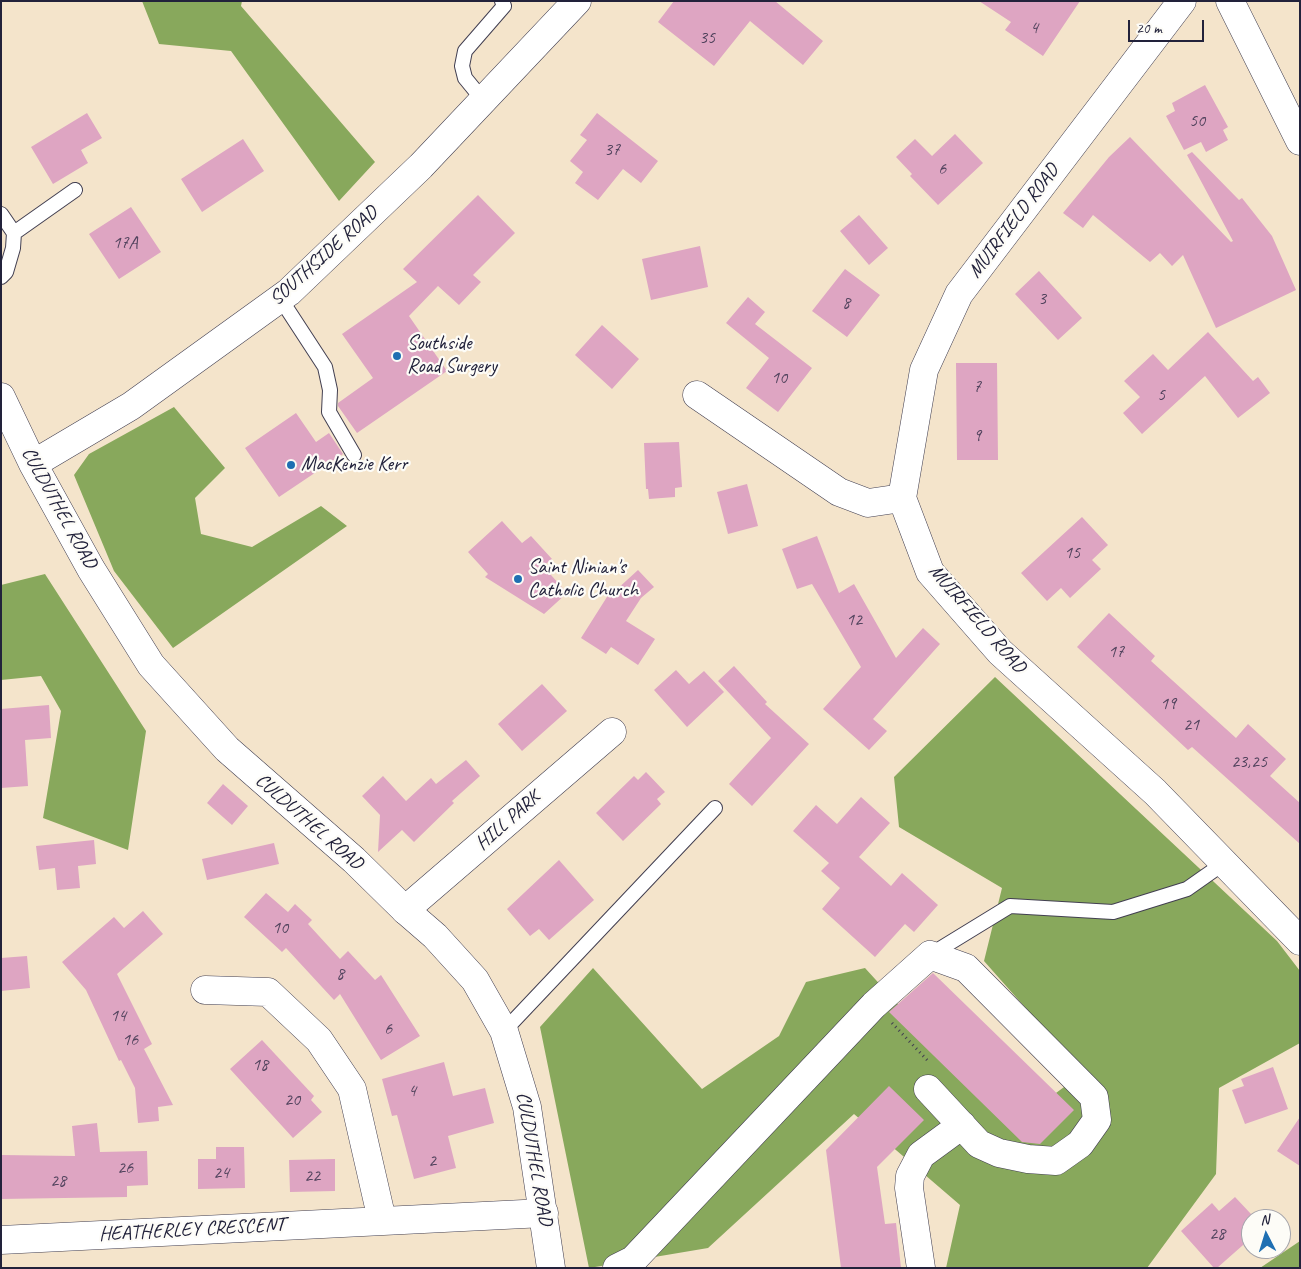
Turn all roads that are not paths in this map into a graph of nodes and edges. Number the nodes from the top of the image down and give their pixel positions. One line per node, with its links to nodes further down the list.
1 (502, 1): 5 (lane)
2 (577, 1): 5 (street, SOUTHSIDE ROAD)
3 (1182, 1): 16 (street, MUIRFIELD ROAD)
4 (1230, 1): 6 (street)
5 (483, 100): 11 (street, SOUTHSIDE ROAD)
6 (1300, 141)
7 (75, 190): 9 (lane)
8 (1, 214): 9 (lane)
9 (14, 233): 10 (lane)
10 (1, 277)
11 (280, 298): 14 (lane); 15 (street, SOUTHSIDE ROAD)
12 (697, 395): 16 (street)
13 (1, 397): 15 (street, CULDUTHEL ROAD)
14 (354, 455)
15 (33, 464): 20 (street, CULDUTHEL ROAD)
16 (902, 498): 19 (street, MUIRFIELD ROAD)
17 (612, 732): 20 (street, HILL PARK)
18 (715, 808): 24 (lane)
19 (1224, 863): 21 (street, MUIRFIELD ROAD); 22 (lane)
20 (405, 910): 24 (street, CULDUTHEL ROAD)
21 (1300, 940)
22 (930, 955): 26 (street); 31 (street)
23 (205, 990): 28 (street)
24 (504, 1031): 27 (street, CULDUTHEL ROAD)
25 (928, 1089): 26 (street)
26 (962, 1125): 32 (street)
27 (544, 1213): 28 (street, HEATHERLEY CRESCENT); 30 (street, CULDUTHEL ROAD)
28 (382, 1220): 29 (street, HEATHERLEY CRESCENT)
29 (1, 1240)
30 (551, 1268)
31 (617, 1268)
32 (921, 1268)

